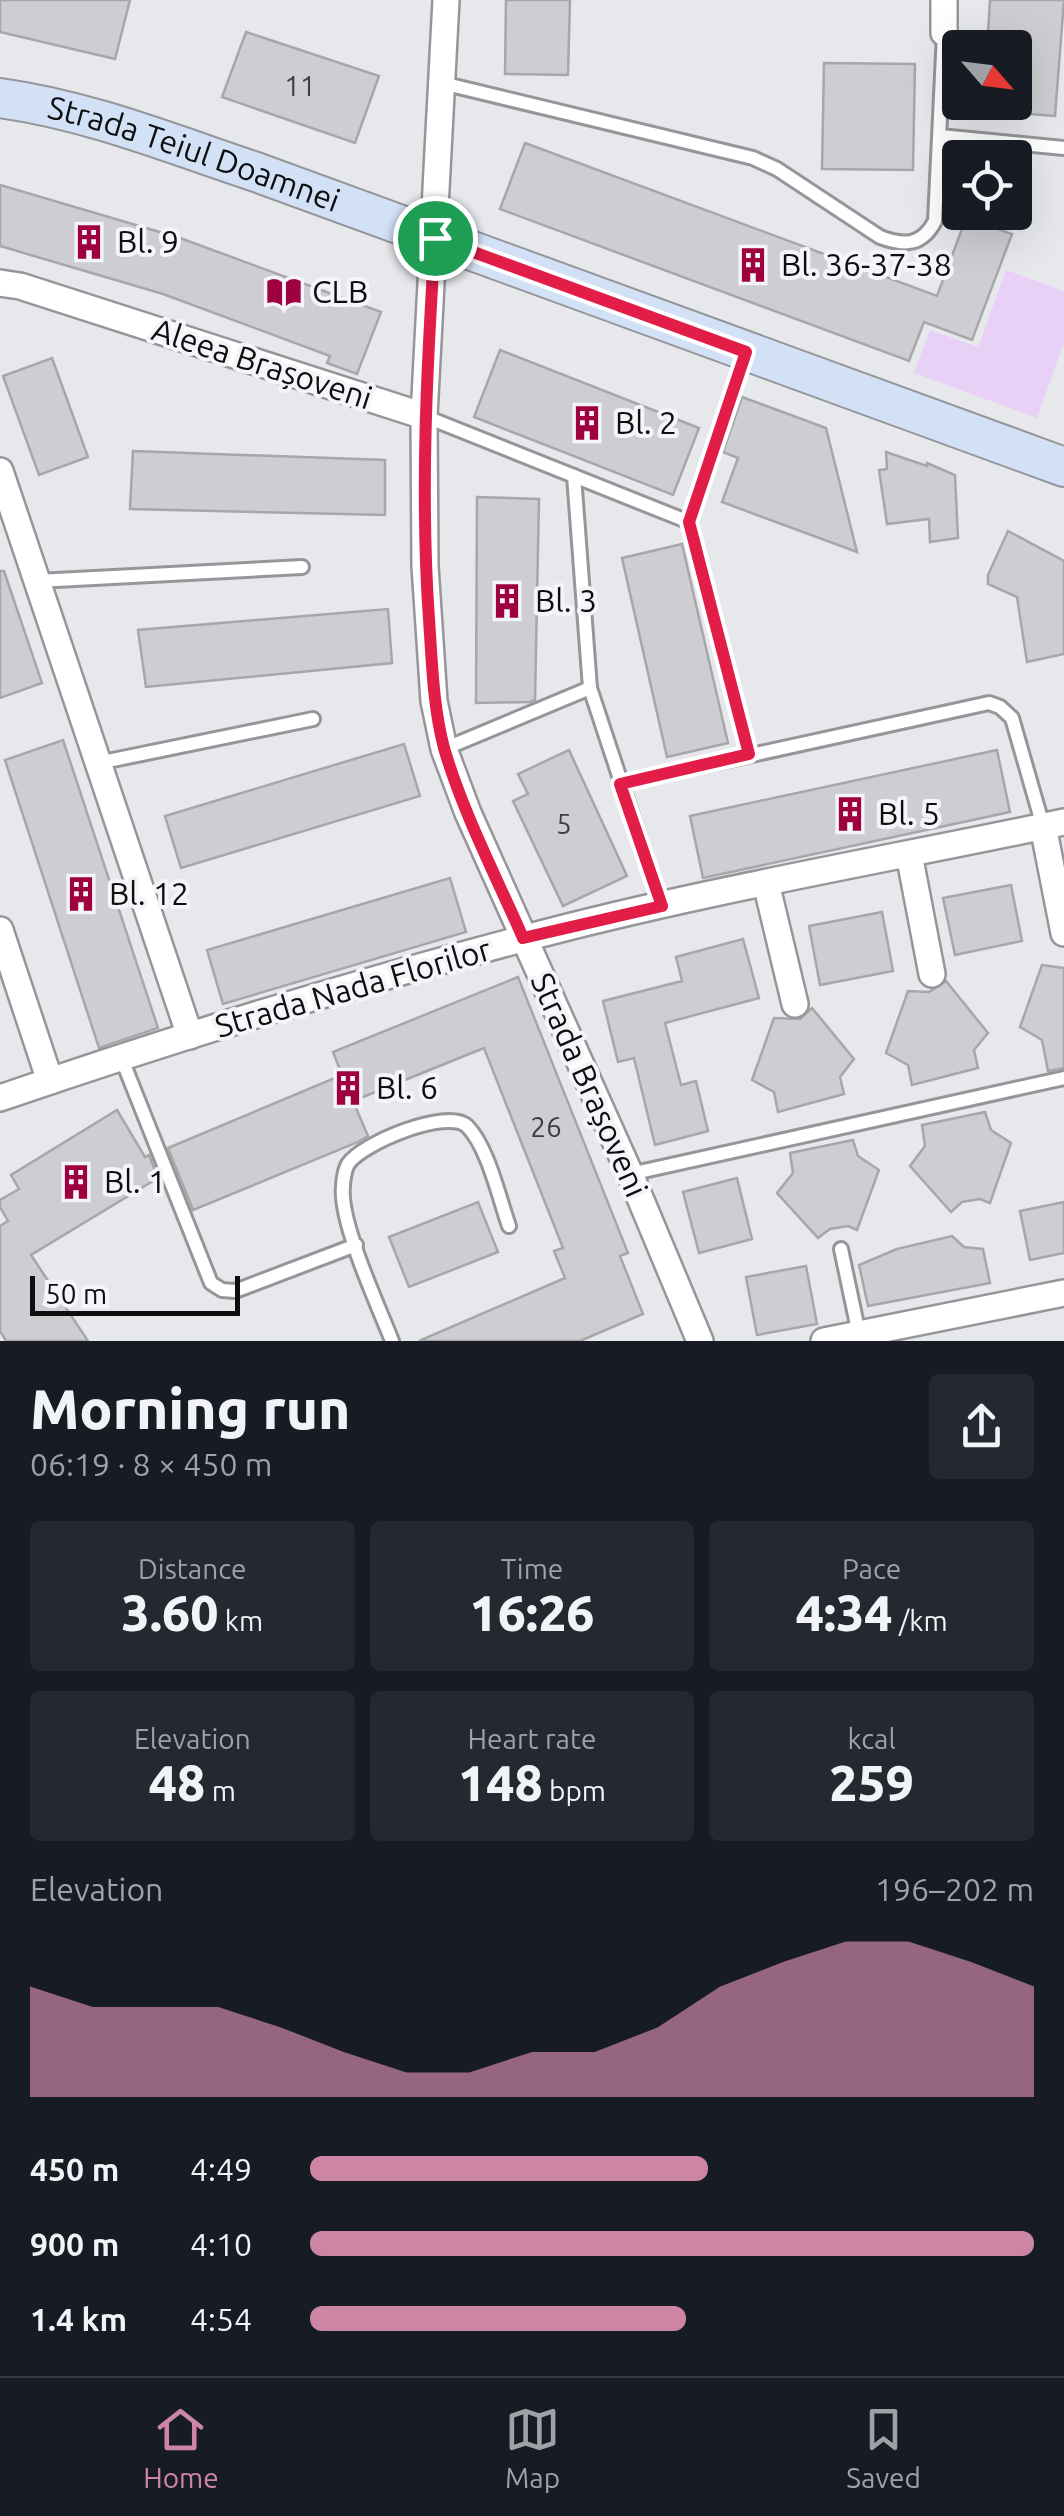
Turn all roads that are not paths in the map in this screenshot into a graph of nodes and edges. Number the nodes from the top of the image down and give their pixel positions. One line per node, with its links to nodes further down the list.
1 (446, 0): 4 (street, Strada Brașoveni)
2 (944, 0): 3 (street)
3 (944, 30)
4 (442, 83): 7 (lane); 9 (street, Strada Brașoveni)
5 (942, 84): 7 (lane)
6 (0, 98): 9 (street, Strada Teiul Doamnei)
7 (940, 136): 8 (lane)
8 (1064, 148)
9 (435, 238): 11 (street, Strada Teiul Doamnei); 12 (street, Strada Brașoveni)
10 (0, 283): 12 (street, Aleea Brașoveni)
11 (746, 352): 13 (street, Strada Teiul Doamnei); 16 (lane)
12 (424, 416): 15 (lane, Aleea Brașoveni); 21 (street, Strada Brașoveni)
13 (1064, 468)
14 (0, 471): 18 (street)
15 (574, 476): 16 (lane, Aleea Brașoveni); 19 (lane)
16 (689, 522): 22 (lane)
17 (302, 568): 18 (lane)
18 (37, 581): 23 (street)
19 (590, 688): 21 (lane); 24 (lane)
20 (313, 719): 23 (lane)
21 (444, 748): 31 (street, Strada Brașoveni)
22 (749, 754): 24 (lane); 25 (lane)
23 (98, 762): 34 (street)
24 (620, 784): 28 (lane)
25 (1053, 824): 26 (street, Strada Nada Florilor); 30 (street)
26 (910, 854): 27 (street, Strada Nada Florilor); 32 (street)
27 (766, 884): 28 (street, Strada Nada Florilor); 33 (street)
28 (662, 906): 31 (street, Strada Nada Florilor)
29 (0, 930): 37 (street)
30 (1064, 933)
31 (523, 938): 34 (street, Strada Nada Florilor); 39 (street, Strada Brașoveni)
32 (932, 974)
33 (795, 1004)
34 (190, 1036): 35 (street, Strada Nada Florilor)
35 (121, 1057): 37 (street, Strada Nada Florilor); 41 (lane)
36 (1064, 1078): 39 (lane)
37 (50, 1081): 38 (street, Strada Nada Florilor)
38 (0, 1098)
39 (630, 1174): 46 (street, Strada Brașoveni)
40 (509, 1226): 41 (lane)
41 (356, 1245): 45 (lane)
42 (841, 1249): 44 (lane)
43 (1064, 1292): 44 (street)
44 (859, 1338): 47 (street)
45 (392, 1341)
46 (700, 1341)
47 (824, 1341)

